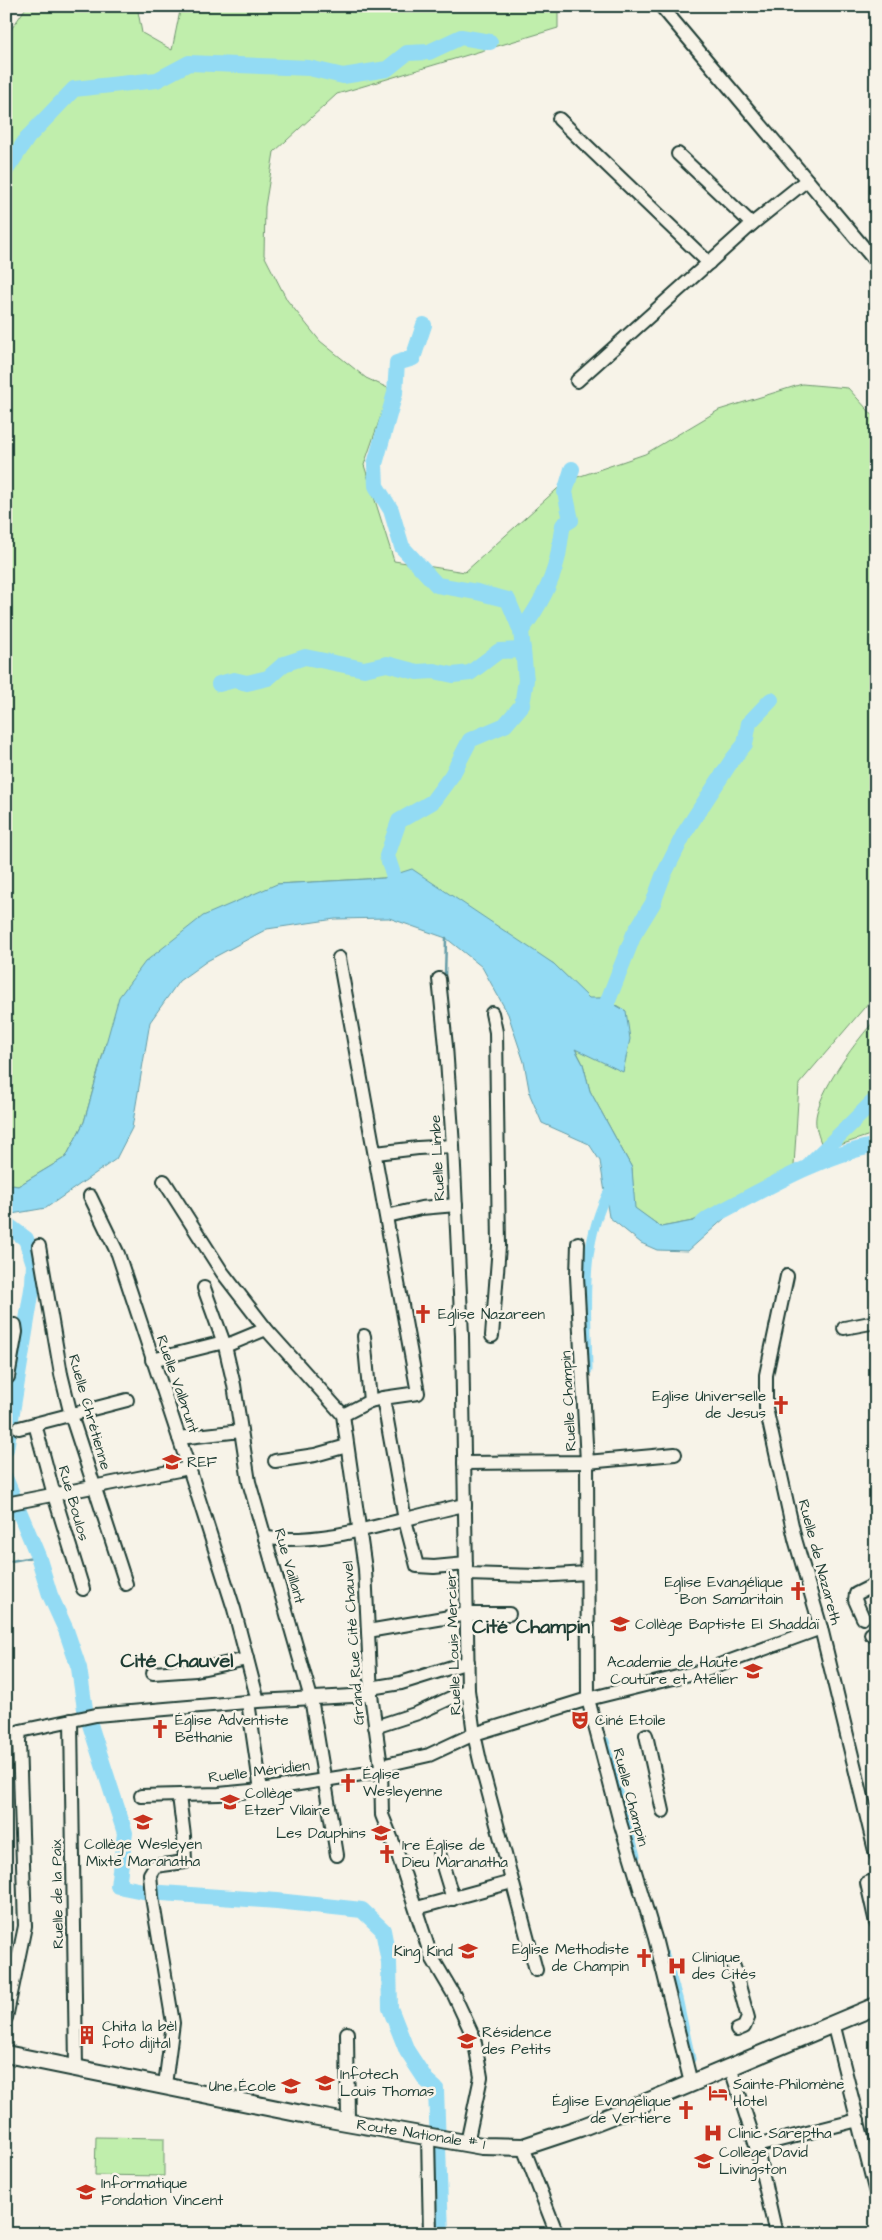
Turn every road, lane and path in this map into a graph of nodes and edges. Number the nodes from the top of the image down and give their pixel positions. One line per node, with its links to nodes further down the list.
1 (661, 6): 4 (street)
2 (559, 119): 7 (street)
3 (678, 154): 5 (street)
4 (807, 180): 5 (street); 6 (street)
5 (752, 224): 7 (street)
6 (876, 262)
7 (709, 263): 8 (street)
8 (577, 381)
9 (340, 958): 13 (street)
10 (439, 979): 12 (street, Ruelle Limbe)
11 (492, 1013): 28 (street)
12 (453, 1146): 13 (street); 16 (street, Ruelle Limbe)
13 (376, 1153): 17 (street)
14 (164, 1181): 25 (street)
15 (90, 1196): 30 (street, Ruelle Valbrunt)
16 (456, 1205): 17 (street); 27 (street, Ruelle Limbe)
17 (388, 1216): 32 (street)
18 (578, 1243): 44 (street, Ruelle Champin)
19 (39, 1246): 36 (street, Ruelle Chrétienne)
20 (787, 1276): 62 (street, Ruelle de Nazareth)
21 (204, 1288): 29 (street, Rue Vaillant)
22 (876, 1322): 24 (street)
23 (6, 1325): 31 (street)
24 (844, 1328)
25 (266, 1329): 29 (street); 35 (street)
26 (364, 1336): 34 (street)
27 (462, 1336): 45 (street, Ruelle Louis Mercier)
28 (492, 1336)
29 (224, 1344): 30 (street); 39 (street, Rue Vaillant)
30 (152, 1360): 40 (street, Ruelle Valbrunt)
31 (8, 1377)
32 (383, 1398): 34 (street); 51 (street)
33 (127, 1400): 36 (street)
34 (370, 1401): 35 (street)
35 (343, 1415): 41 (street, Grand Rue Cité Chauvel)
36 (71, 1416): 37 (street); 47 (street, Ruelle Chrétienne)
37 (35, 1424): 38 (street); 48 (street, Rue Boulos)
38 (19, 1428)
39 (241, 1431): 40 (street); 53 (street, Rue Vaillant)
40 (179, 1438): 46 (street, Ruelle Valbrunt)
41 (347, 1446): 43 (street); 52 (street, Grand Rue Cité Chauvel)
42 (675, 1454): 44 (street)
43 (275, 1461)
44 (587, 1462): 45 (street); 55 (street, Ruelle Champin)
45 (464, 1463): 50 (street, Ruelle Louis Mercier)
46 (189, 1468): 47 (street); 64 (street, Ruelle Valbrunt)
47 (94, 1487): 48 (street); 56 (street, Ruelle Chrétienne)
48 (54, 1495): 49 (street); 58 (street, Rue Boulos)
49 (7, 1504)
50 (465, 1505): 51 (street); 54 (street, Ruelle Louis Mercier)
51 (404, 1520): 52 (street); 54 (street)
52 (360, 1532): 53 (street); 63 (street, Grand Rue Cité Chauvel)
53 (265, 1538): 69 (street, Rue Vaillant)
54 (467, 1569): 55 (street); 59 (street, Ruelle Louis Mercier)
55 (587, 1573): 70 (street, Ruelle Champin)
56 (126, 1584)
57 (876, 1584): 61 (street)
58 (83, 1589)
59 (467, 1614): 60 (street); 63 (street); 65 (street, Ruelle Louis Mercier)
60 (509, 1614)
61 (863, 1618)
62 (822, 1628): 70 (street, Ruelle Méridien); 85 (street, Ruelle de Nazareth)
63 (368, 1631): 68 (street, Grand Rue Cité Chauvel)
64 (247, 1659): 66 (street); 71 (street, Ruelle Valbrunt)
65 (468, 1662): 67 (street, Ruelle Louis Mercier); 68 (street)
66 (152, 1672)
67 (468, 1690): 73 (street); 74 (street, Ruelle Louis Mercier)
68 (371, 1692): 69 (street); 73 (street, Grand Rue Cité Chauvel)
69 (311, 1698): 71 (street); 78 (street, Rue Vaillant)
70 (588, 1699): 74 (street, Ruelle Méridien); 101 (street, Ruelle Champin)
71 (253, 1702): 72 (street); 79 (street, Ruelle Valbrunt)
72 (71, 1720): 76 (street); 100 (street, Ruelle de la Paix)
73 (375, 1727): 77 (street, Grand Rue Cité Chauvel)
74 (474, 1734): 77 (street, Ruelle Méridien); 87 (street, Ruelle Louis Mercier)
75 (646, 1735): 82 (street)
76 (12, 1742): 94 (street)
77 (381, 1769): 78 (street, Ruelle Méridien); 89 (street, Grand Rue Cité Chauvel)
78 (325, 1779): 79 (street, Ruelle Méridien); 84 (street, Rue Vaillant)
79 (261, 1790): 81 (street, Ruelle Méridien)
80 (141, 1796): 81 (street, Ruelle Méridien)
81 (179, 1796): 102 (street)
82 (663, 1811)
83 (439, 1853): 88 (street)
84 (336, 1855)
85 (876, 1856)
86 (876, 1880): 90 (street)
87 (512, 1882): 88 (street); 92 (street, Ruelle Louis Mercier)
88 (454, 1899): 89 (street)
89 (417, 1908): 106 (street, Grand Rue Cité Chauvel)
90 (876, 1923)
91 (734, 1967): 96 (street)
92 (536, 1970)
93 (876, 2006): 95 (main road, Route Nationale # 1)
94 (6, 2018)
95 (833, 2023): 99 (main road, Route Nationale # 1); 103 (street)
96 (737, 2030)
97 (347, 2033): 104 (street)
98 (6, 2054): 100 (main road, Route Nationale # 1)
99 (730, 2066): 101 (main road, Route Nationale # 1); 108 (street)
100 (76, 2067): 102 (main road, Route Nationale # 1)
101 (691, 2083): 107 (main road, Route Nationale # 1)
102 (165, 2085): 104 (main road, Route Nationale # 1)
103 (858, 2120): 108 (street); 109 (street)
104 (348, 2122): 105 (main road, Route Nationale # 1)
105 (428, 2137): 106 (main road, Route Nationale # 1); 110 (street)
106 (467, 2143): 107 (main road, Route Nationale # 1)
107 (523, 2146): 111 (street)
108 (756, 2146): 112 (street)
109 (876, 2193)
110 (430, 2234)
111 (557, 2234)
112 (776, 2234)

